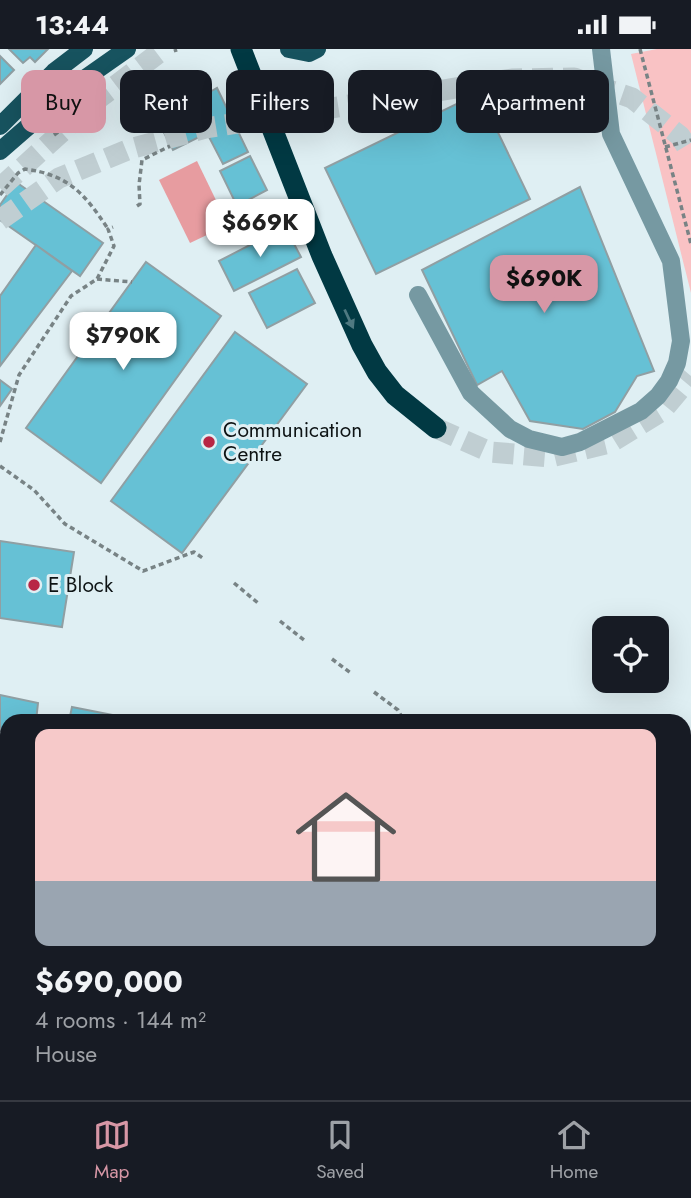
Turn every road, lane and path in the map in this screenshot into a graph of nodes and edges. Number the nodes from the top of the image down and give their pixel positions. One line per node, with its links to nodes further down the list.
1 (84, 49): 8 (main road)
2 (127, 49): 14 (main road)
3 (241, 49): 23 (highway, one-way to 23)
4 (289, 49): 5 (main road)
5 (317, 49)
6 (601, 49): 22 (lane)
7 (640, 49): 13 (path)
8 (0, 127)
9 (57, 133): 10 (path)
10 (54, 135)
11 (691, 140): 13 (path)
12 (170, 146): 16 (path)
13 (666, 147): 19 (path)
14 (0, 151)
15 (0, 195): 18 (path)
16 (138, 206)
17 (113, 227): 18 (path)
18 (108, 229): 20 (path)
19 (691, 244)
20 (97, 279): 21 (path); 24 (path)
21 (132, 282)
22 (418, 295)
23 (436, 428)
24 (0, 442)
25 (0, 465): 26 (path)
26 (204, 559)
27 (234, 583): 28 (path)
28 (258, 603)
29 (280, 621): 30 (path)
30 (304, 640)
31 (332, 659): 32 (path)
32 (352, 674)
33 (374, 692): 34 (path)
34 (400, 714)

